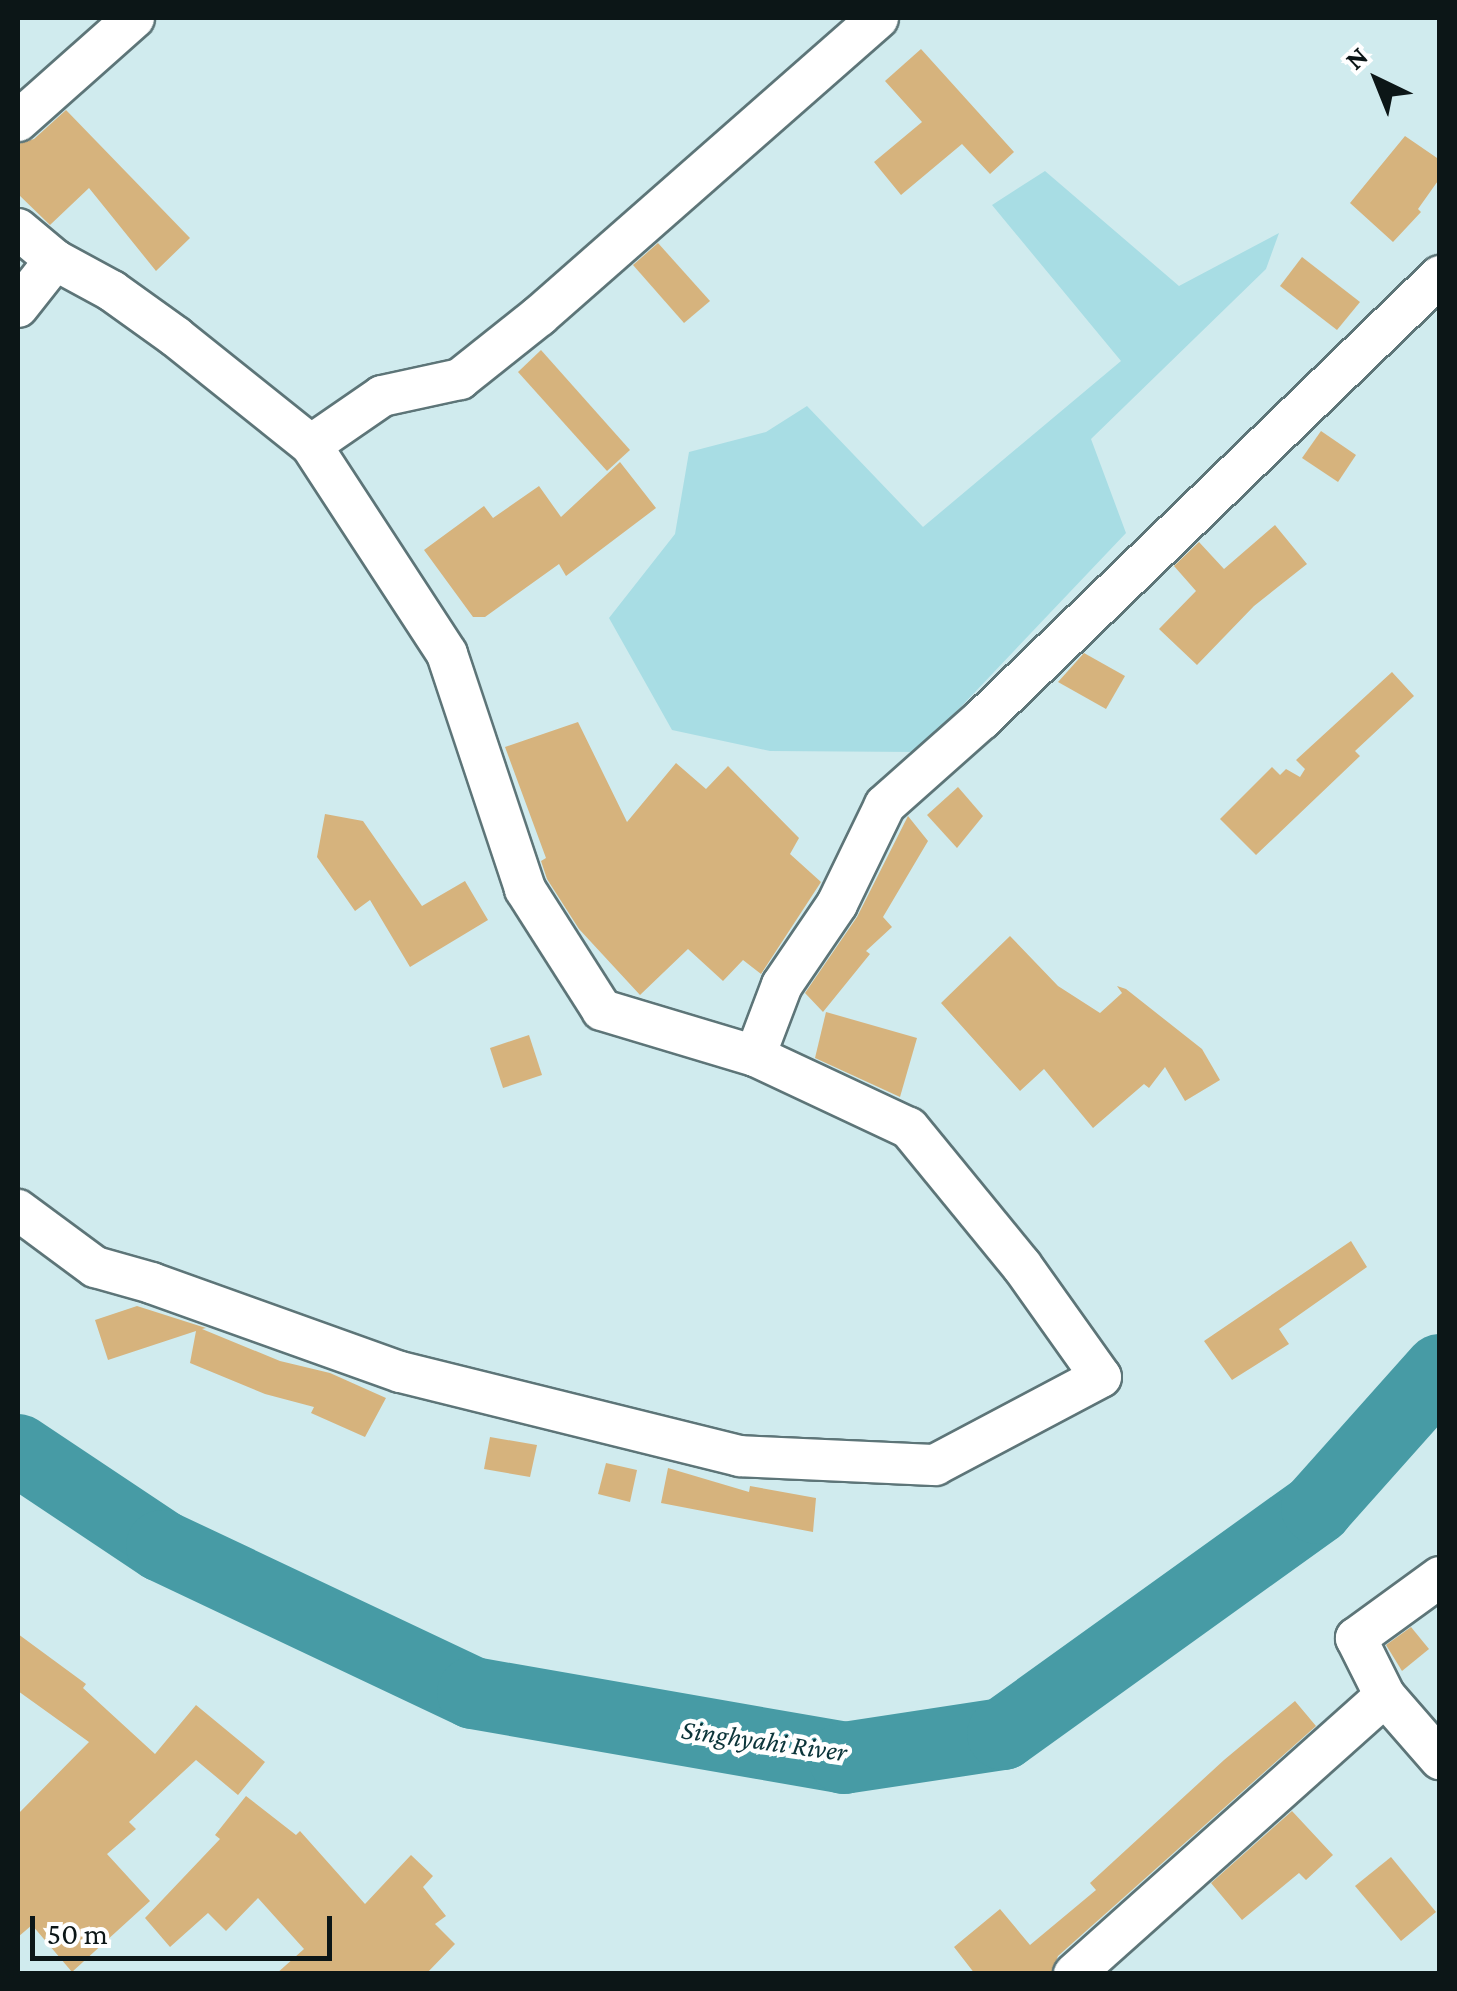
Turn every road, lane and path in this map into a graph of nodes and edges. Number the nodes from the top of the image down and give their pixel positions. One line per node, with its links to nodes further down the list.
1 (134, 18): 3 (street)
2 (878, 18): 8 (street)
3 (18, 121)
4 (18, 229): 5 (street)
5 (55, 260): 7 (street); 8 (street)
6 (1440, 276): 9 (street)
7 (18, 308)
8 (311, 446): 9 (street)
9 (754, 1056): 10 (street)
10 (18, 1210)
11 (1440, 1577): 12 (street)
12 (1385, 1696): 13 (street); 14 (street)
13 (1440, 1759)
14 (1074, 1974)

